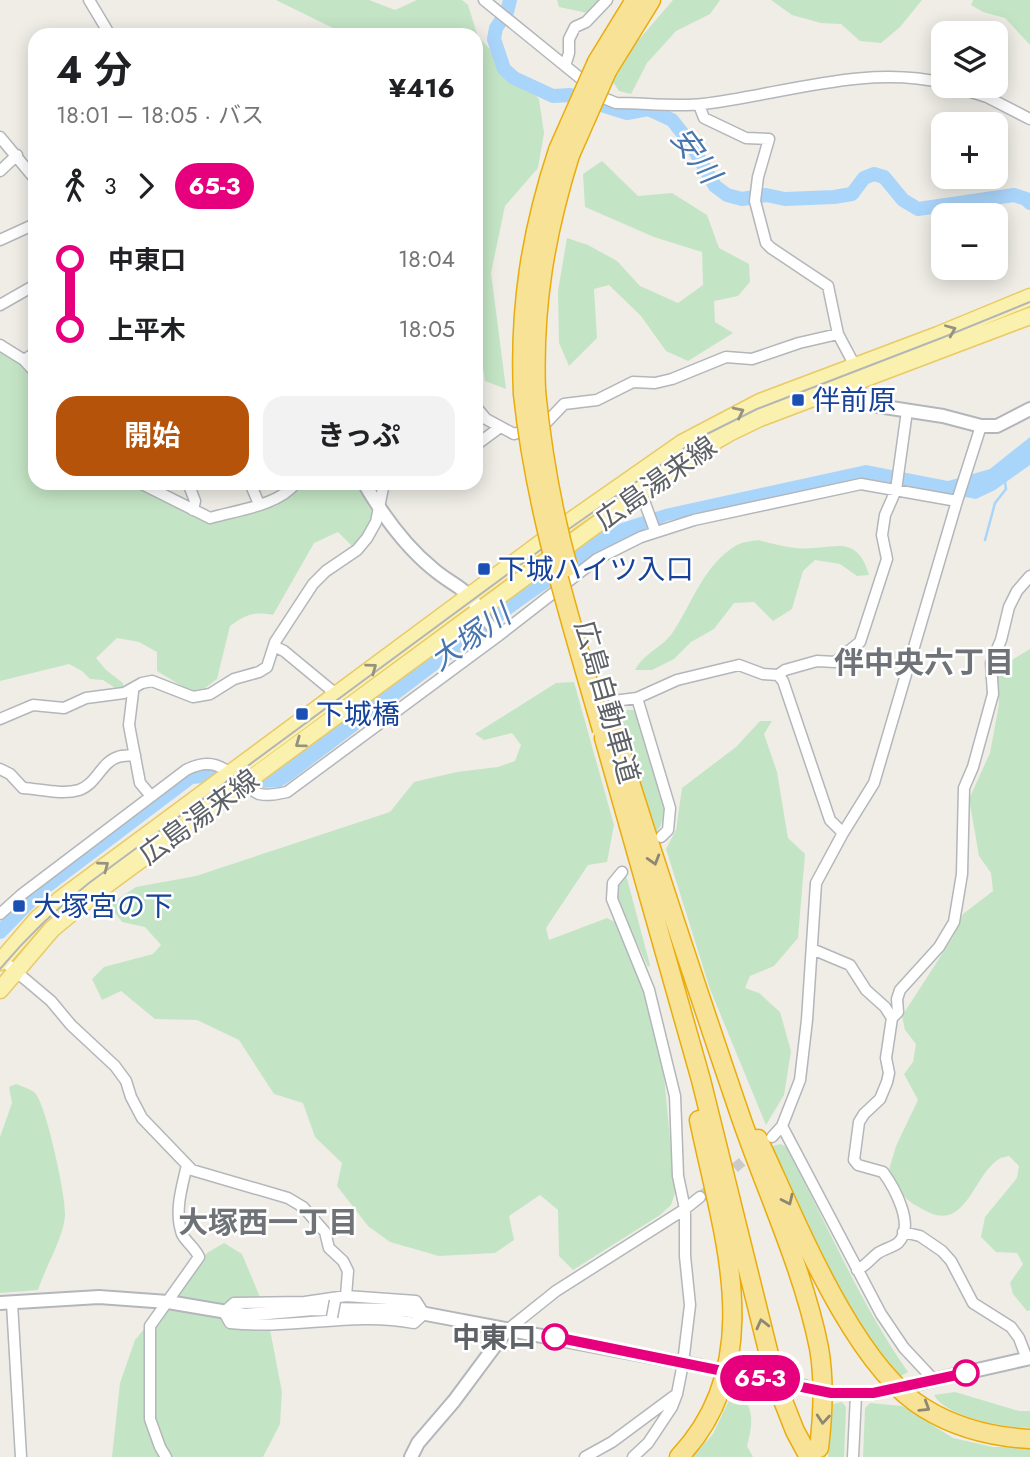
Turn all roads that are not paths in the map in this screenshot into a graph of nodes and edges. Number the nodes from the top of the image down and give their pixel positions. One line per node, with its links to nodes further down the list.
1 (89, 0): 6 (street)
2 (484, 0): 7 (street)
3 (607, 0): 7 (street)
4 (635, 0): 8 (highway, 広島自動車道)
5 (651, 0): 8 (highway, 広島自動車道)
6 (106, 28)
7 (565, 66): 11 (street)
8 (602, 66): 59 (highway, 広島自動車道, bridge)
9 (931, 81): 11 (street)
10 (989, 98): 12 (street)
11 (699, 105): 23 (street)
12 (1030, 119)
13 (0, 137): 14 (street)
14 (17, 155): 15 (street); 16 (street)
15 (28, 170)
16 (0, 171)
17 (28, 227): 18 (street)
18 (0, 240)
19 (28, 289): 21 (street)
20 (1030, 297): 28 (main road, 広島湯来線, one-way to 20)
21 (0, 305)
22 (1030, 316): 28 (main road, 広島湯来線)
23 (838, 334): 28 (street); 33 (street)
24 (0, 345): 26 (street)
25 (28, 357): 26 (street)
26 (24, 360): 27 (street)
27 (28, 364)
28 (855, 373): 30 (street); 35 (main road, 広島湯来線)
29 (1030, 409): 32 (street)
30 (906, 411): 32 (street); 36 (street)
31 (483, 415): 33 (street)
32 (981, 426): 43 (street)
33 (499, 428): 34 (street)
34 (483, 440)
35 (637, 485): 47 (street); 49 (main road, 広島湯来線); 50 (main road, 広島湯来線)
36 (896, 488): 43 (street); 47 (street); 53 (street)
37 (154, 490): 46 (street)
38 (191, 490): 46 (street)
39 (253, 490): 44 (street)
40 (291, 490): 44 (street)
41 (368, 490): 45 (street)
42 (382, 490): 45 (street)
43 (958, 499): 64 (street)
44 (258, 503): 46 (street)
45 (378, 507): 49 (street); 52 (street)
46 (193, 510)
47 (656, 529): 51 (street)
48 (1030, 576): 74 (street)
49 (471, 596): 50 (street); 55 (main road, 広島湯来線, one-way to 49)
50 (481, 613): 51 (street); 62 (main road, 広島湯来線, one-way to 62)
51 (496, 634): 62 (street)
52 (274, 646): 54 (street); 55 (street)
53 (778, 675): 56 (street); 64 (street)
54 (132, 689): 58 (street); 60 (street)
55 (336, 694): 62 (main road, 広島湯来線)
56 (637, 698): 57 (street); 65 (street)
57 (614, 701)
58 (0, 719)
59 (607, 727): 69 (highway, 広島自動車道); 73 (highway, 広島自動車道, one-way to 73)
60 (135, 755): 61 (street); 63 (street)
61 (0, 769)
62 (237, 778): 63 (street); 70 (main road, 広島湯来線, one-way to 62); 71 (main road, 広島湯来線)
63 (151, 796): 67 (street)
64 (843, 833): 68 (street)
65 (661, 837)
66 (622, 872): 79 (street)
67 (0, 914)
68 (812, 950): 74 (street); 75 (street)
69 (666, 958): 99 (highway, one-way to 69); 105 (highway)
70 (1, 960): 71 (street)
71 (14, 971): 72 (main road, 広島湯来線); 77 (street)
72 (0, 990)
73 (702, 1003): 98 (highway, one-way to 98); 99 (highway, one-way to 99)
74 (892, 1018): 80 (street)
75 (782, 1126): 76 (street); 81 (street)
76 (772, 1137)
77 (187, 1165): 82 (street); 83 (street)
78 (700, 1197): 79 (street)
79 (685, 1209): 88 (street); 90 (street)
80 (903, 1232): 81 (street); 89 (street)
81 (858, 1270): 92 (street)
82 (339, 1298): 85 (street); 86 (street); 87 (street, bridge)
83 (168, 1302): 84 (street); 85 (street); 101 (street)
84 (6, 1303): 100 (street)
85 (224, 1312): 86 (street); 87 (street)
86 (424, 1314): 87 (street); 88 (street)
87 (332, 1320)
88 (506, 1331): 90 (street); 102 (street)
89 (1029, 1359): 92 (street)
90 (683, 1363): 91 (street); 96 (street)
91 (700, 1366)
92 (934, 1380): 93 (street)
93 (916, 1384)
94 (831, 1393): 97 (street)
95 (873, 1393): 97 (street)
96 (677, 1394): 103 (street); 104 (street)
97 (856, 1395): 106 (street)
98 (1030, 1438)
99 (814, 1453)
100 (21, 1457)
101 (166, 1457)
102 (411, 1457)
103 (585, 1457)
104 (633, 1457)
105 (679, 1457)
106 (853, 1457)

